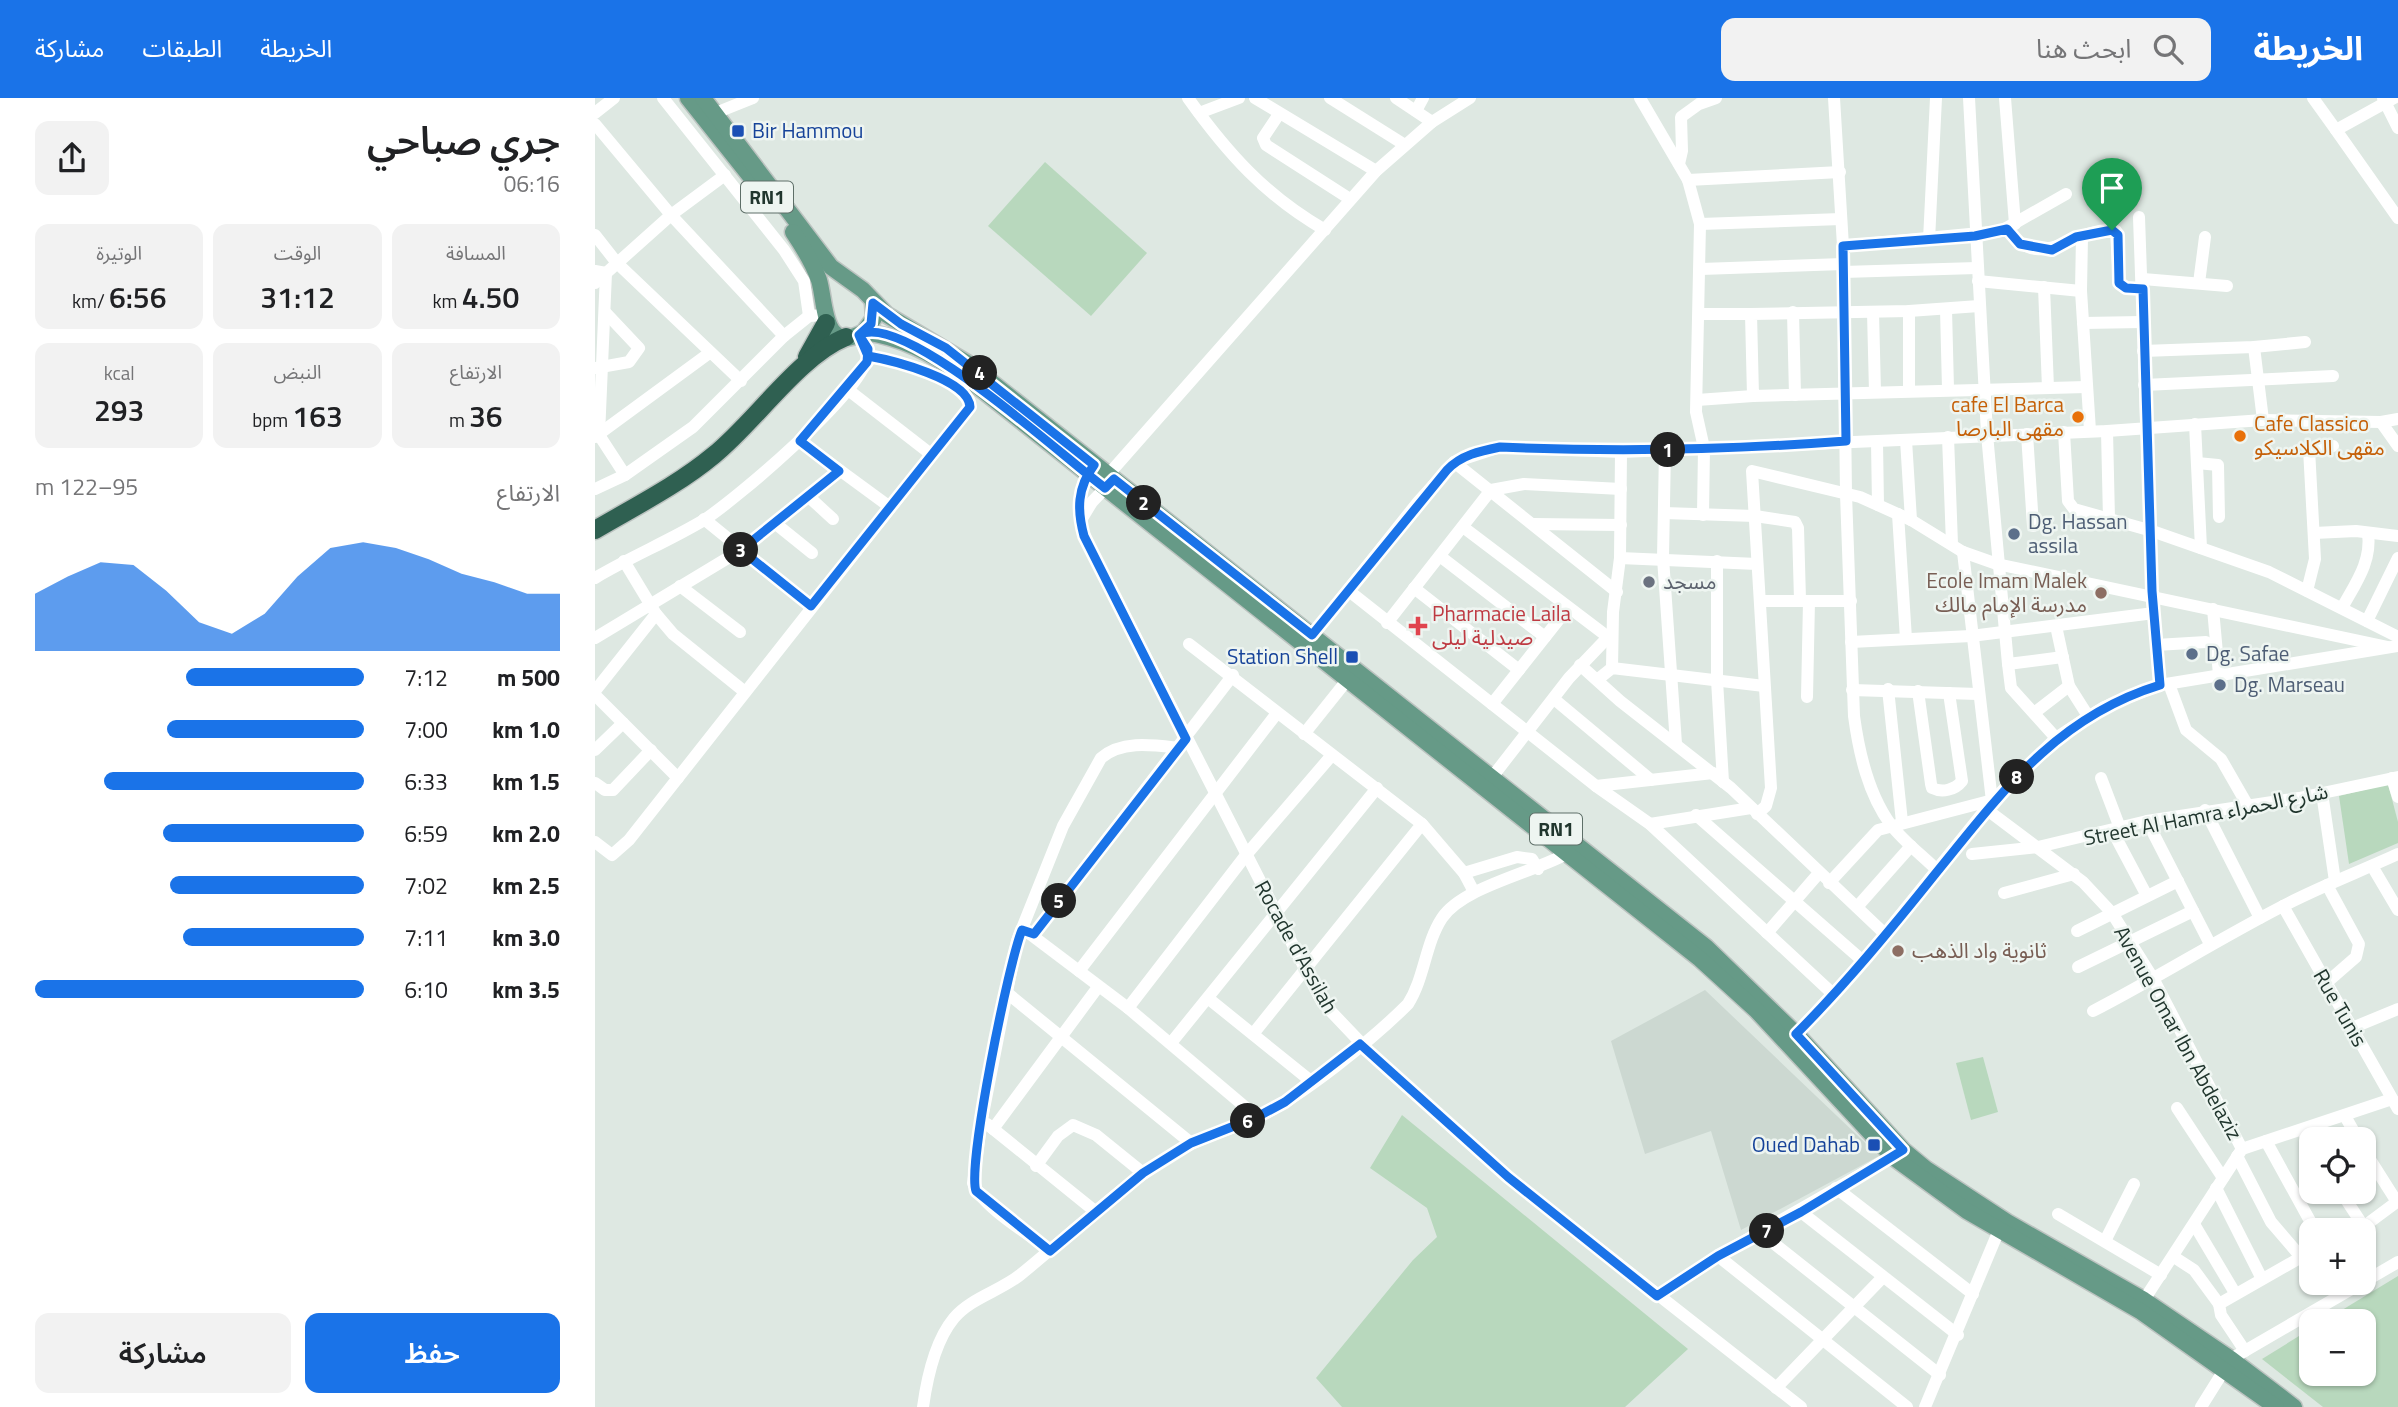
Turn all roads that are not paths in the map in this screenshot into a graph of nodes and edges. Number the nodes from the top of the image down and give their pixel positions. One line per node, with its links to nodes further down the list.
1 (614, 98): 23 (street)
2 (663, 98): 35 (street)
3 (688, 98): 26 (main road, RN1)
4 (703, 98): 26 (main road, RN1)
5 (753, 98): 21 (street)
6 (1188, 98): 24 (street)
7 (1239, 98): 24 (street)
8 (1255, 98): 25 (street)
9 (1330, 98): 31 (street)
10 (1396, 98): 22 (street)
11 (1423, 98): 22 (street)
12 (1470, 98): 27 (street)
13 (1640, 98): 32 (street)
14 (1716, 98): 32 (street)
15 (1834, 98): 34 (street)
16 (1936, 98): 50 (street)
17 (1969, 98): 47 (street)
18 (2005, 98): 44 (street)
19 (2313, 98): 30 (street)
20 (2387, 100): 29 (street); 30 (street)
21 (736, 101): 26 (street)
22 (1416, 111): 27 (street)
23 (595, 113)
24 (1199, 113): 45 (street)
25 (1279, 114): 33 (street); 38 (street)
26 (710, 115): 61 (main road, RN1); 74 (main road, RN1)
27 (1432, 122): 31 (street)
28 (595, 124): 40 (street)
29 (2398, 128)
30 (2336, 130): 39 (street)
31 (1405, 145): 33 (street)
32 (1679, 164): 36 (street)
33 (1376, 171): 38 (street)
34 (1840, 172): 36 (street); 42 (street)
35 (725, 175): 40 (street); 74 (street)
36 (1688, 180): 43 (street)
37 (2066, 194): 44 (street)
38 (1350, 199): 45 (street)
39 (2396, 212)
40 (671, 215): 52 (street); 78 (street)
41 (2139, 216): 59 (street)
42 (1842, 219): 43 (street); 51 (street)
43 (1700, 224): 54 (street)
44 (2011, 227): 47 (street); 48 (street)
45 (1325, 230): 127 (street)
46 (595, 235): 52 (street)
47 (1975, 236): 50 (street); 56 (street)
48 (2082, 236): 59 (street); 63 (street)
49 (2205, 237): 58 (street)
50 (1929, 240): 51 (street)
51 (1843, 246): 53 (street)
52 (617, 263): 55 (street); 82 (street)
53 (1843, 268): 54 (street); 56 (street); 68 (street)
54 (1701, 269): 72 (street)
55 (600, 272): 57 (street); 71 (street)
56 (1977, 274): 62 (street); 65 (street)
57 (595, 283)
58 (2199, 283): 59 (street); 60 (street)
59 (2143, 284): 75 (street)
60 (2227, 286)
61 (855, 287): 64 (main road, RN1); 74 (main road)
62 (2044, 287): 63 (street); 92 (street)
63 (2081, 291): 76 (street)
64 (873, 303): 77 (main road); 127 (main road, RN1)
65 (1979, 306): 66 (street); 91 (street)
66 (1946, 309): 70 (street); 94 (street)
67 (1793, 312): 68 (street); 73 (street); 98 (street)
68 (1843, 312): 69 (street); 96 (street)
69 (1873, 312): 70 (street); 97 (street)
70 (1909, 312): 95 (street)
71 (606, 313): 84 (street); 84 (street)
72 (1700, 314): 73 (street); 100 (street)
73 (1751, 314): 99 (street)
74 (821, 315): 77 (main road, RN1); 78 (street); 85 (highway)
75 (2142, 322): 76 (street); 81 (street)
76 (2083, 323): 90 (street)
77 (856, 335): 83 (street); 85 (highway); 127 (main road, RN1)
78 (785, 336): 88 (street)
79 (2305, 342): 80 (street)
80 (2254, 347): 81 (street); 87 (street)
81 (2143, 351): 89 (street)
82 (708, 354): 88 (street); 111 (street)
83 (868, 356): 93 (street); 122 (street)
84 (598, 368): 111 (street)
85 (794, 375): 150 (highway)
86 (2333, 376): 87 (street)
87 (2259, 379): 89 (street); 102 (street)
88 (740, 381): 126 (street)
89 (2144, 385): 105 (street)
90 (2087, 387): 92 (street); 106 (street)
91 (1986, 388): 92 (street); 94 (street); 109 (street)
92 (2048, 388)
93 (847, 389): 114 (street); 122 (street)
94 (1948, 389): 95 (street)
95 (1909, 391): 97 (street)
96 (1846, 392): 97 (street); 98 (street); 115 (street)
97 (1875, 392)
98 (1795, 395): 99 (street)
99 (1753, 396): 100 (street)
100 (1697, 400): 119 (street)
101 (2398, 419): 103 (street)
102 (2263, 420): 103 (street); 104 (street)
103 (2381, 422): 118 (street)
104 (2195, 424): 105 (street); 124 (street)
105 (2148, 428): 107 (street); 151 (street)
106 (2090, 430): 107 (street); 108 (street)
107 (2107, 430): 142 (street)
108 (2064, 432): 110 (street); 142 (street)
109 (1987, 434): 110 (street); 112 (street); 166 (street)
110 (2027, 434): 148 (street)
111 (597, 436): 126 (street)
112 (1948, 437): 113 (street); 155 (street)
113 (1906, 439): 116 (street); 144 (street)
114 (800, 441): 125 (street); 140 (street)
115 (1846, 441): 116 (street); 119 (street); 131 (street)
116 (1877, 442): 133 (street)
117 (2333, 446): 152 (street)
118 (2398, 446)
119 (1704, 448): 120 (street); 137 (street)
120 (1665, 450): 121 (street); 135 (street)
121 (1621, 452): 123 (street); 129 (street)
122 (932, 454): 134 (street)
123 (1454, 462): 130 (street); 170 (street)
124 (2197, 463): 139 (street); 139 (street)
125 (839, 471): 132 (street); 134 (street)
126 (625, 475): 128 (street)
127 (1101, 476): 143 (street); 143 (street, Rocade d'Assilah); 188 (main road, RN1); 208 (main road, RN1)
128 (595, 489)
129 (1621, 489): 130 (street); 147 (street)
130 (1491, 490): 146 (street); 149 (street)
131 (1846, 494): 133 (street); 138 (street); 176 (street)
132 (809, 497): 141 (street); 145 (street)
133 (1878, 505): 136 (street)
134 (890, 507): 177 (street)
135 (1664, 513): 137 (street); 161 (street)
136 (1898, 514): 144 (street); 194 (street)
137 (1703, 515): 138 (street)
138 (1755, 516): 165 (street); 174 (street)
139 (2199, 518): 156 (street)
140 (704, 519): 157 (street); 163 (street)
141 (834, 519)
142 (2109, 519): 151 (street)
143 (1081, 520): 231 (street, Rocade d'Assilah)
144 (1911, 520): 155 (street)
145 (776, 524): 157 (street); 158 (street)
146 (1533, 524): 147 (street); 172 (street)
147 (1621, 525): 160 (street)
148 (2033, 526)
149 (1463, 527): 159 (street); 179 (street)
150 (595, 530)
151 (2152, 531): 156 (street); 173 (street)
152 (2314, 533): 153 (street); 171 (street)
153 (2368, 533): 154 (street); 181 (street)
154 (2398, 536)
155 (1957, 548): 166 (street); 190 (street)
156 (2201, 548): 171 (street)
157 (741, 550): 168 (street); 177 (street)
158 (812, 554)
159 (1441, 557): 169 (street); 191 (street)
160 (1620, 558): 161 (street); 172 (street)
161 (1663, 558): 164 (street); 206 (street)
162 (2398, 558): 183 (street)
163 (624, 561): 167 (street); 178 (street)
164 (1717, 561): 165 (street); 209 (street)
165 (1757, 564): 175 (street)
166 (1997, 564): 173 (street); 187 (street)
167 (595, 578)
168 (680, 586): 178 (street); 186 (street)
169 (1414, 588): 184 (street); 204 (street)
170 (1349, 591): 184 (street); 188 (street)
171 (2307, 591): 181 (street)
172 (1617, 592): 189 (street)
173 (2152, 595): 180 (street); 182 (street)
174 (1805, 600): 175 (street); 176 (street); 221 (street)
175 (1760, 601): 212 (street)
176 (1851, 601): 195 (street)
177 (811, 606): 217 (street)
178 (652, 608): 193 (street); 217 (street); 218 (street)
179 (1568, 608): 189 (street); 191 (street)
180 (2213, 608): 199 (street); 207 (street)
181 (2341, 608): 183 (street)
182 (2154, 613): 185 (street); 198 (street)
183 (2367, 621): 192 (street)
184 (1387, 623): 223 (street)
185 (2056, 626): 187 (street); 200 (street)
186 (740, 632)
187 (2004, 633): 190 (street); 201 (street)
188 (1312, 635): 236 (main road, RN1)
189 (1610, 635): 202 (street); 203 (street)
190 (1971, 636): 194 (street); 220 (street)
191 (1545, 637): 204 (street)
192 (2398, 637)
193 (595, 638)
194 (1906, 639): 195 (street)
195 (1851, 642): 215 (street)
196 (2206, 642): 198 (street)
197 (1189, 645): 205 (street)
198 (2156, 645): 211 (street)
199 (2393, 646): 207 (street)
200 (2063, 657): 201 (street); 213 (street)
201 (2008, 664): 225 (street)
202 (1580, 665): 210 (street); 222 (street)
203 (1612, 668): 206 (street); 210 (street)
204 (1519, 670): 223 (street)
205 (1233, 675): 224 (street); 231 (street)
206 (1673, 675): 209 (street); 232 (street)
207 (2219, 676): 211 (street)
208 (1348, 678): 228 (street); 261 (main road, RN1)
209 (1717, 680): 212 (street); 239 (street)
210 (1597, 681): 232 (street)
211 (2165, 684): 226 (street); 249 (street)
212 (1765, 686): 251 (street)
213 (2069, 686): 225 (street); 226 (street)
214 (1888, 689): 215 (street); 216 (street); 254 (street)
215 (1852, 690): 254 (street)
216 (1918, 691): 219 (street); 219 (street)
217 (745, 692): 238 (street)
218 (595, 693): 227 (street)
219 (1949, 693): 220 (street)
220 (1978, 694): 248 (street)
221 (1807, 697)
222 (1554, 699): 229 (street); 241 (street)
223 (1492, 704): 229 (street)
224 (1277, 713): 228 (street); 246 (street)
225 (2034, 713): 230 (street)
226 (2088, 716): 230 (street)
227 (623, 723): 233 (street); 234 (street)
228 (1304, 734): 235 (street)
229 (1529, 734): 236 (street); 243 (street)
230 (2056, 738): 248 (street)
231 (1182, 744): 246 (street, Rocade d'Assilah); 284 (street); 284 (street)
232 (1676, 744): 239 (street)
233 (595, 750)
234 (651, 750): 238 (street); 242 (street)
235 (1332, 755): 244 (street); 264 (street)
236 (1493, 776): 261 (main road, RN1)
237 (2395, 777): 245 (street, Street Al Hamra شارع الحمراء); 247 (street)
238 (678, 778): 258 (street)
239 (1718, 778): 241 (street); 251 (street)
240 (2102, 778): 257 (street)
241 (1651, 780): 243 (street)
242 (595, 783)
243 (1596, 786): 256 (street)
244 (1377, 788): 255 (street); 281 (street)
245 (2322, 793): 249 (street, Street Al Hamra شارع الحمراء); 272 (street)
246 (1216, 797): 264 (street, Rocade d'Assilah); 293 (street)
247 (2398, 797)
248 (1990, 803): 254 (street); 260 (street, Avenue Omar Ibn Abdelaziz); 267 (street)
249 (2248, 806): 250 (street, Street Al Hamra شارع الحمراء)
250 (2206, 810): 253 (street, Street Al Hamra شارع الحمراء); 283 (street)
251 (1754, 811): 252 (street); 270 (street)
252 (1696, 815): 256 (street); 276 (street)
253 (2147, 821): 257 (street, Street Al Hamra شارع الحمراء); 271 (street)
254 (1896, 823): 259 (street); 270 (street)
255 (1422, 824): 268 (street); 291 (street)
256 (1650, 824): 286 (street)
257 (2116, 829): 260 (street, Street Al Hamra شارع الحمراء); 275 (street)
258 (595, 842)
259 (1911, 846): 267 (street); 278 (street)
260 (2038, 848): 262 (street, Street Al Hamra شارع الحمراء); 269 (street, Avenue Omar Ibn Abdelaziz)
261 (1575, 850): 266 (street); 306 (main road, RN1)
262 (1972, 854)
263 (2398, 854): 265 (street)
264 (1246, 855): 281 (street, Rocade d'Assilah); 300 (street)
265 (2372, 866): 272 (street); 279 (street)
266 (1538, 869): 268 (street); 273 (street)
267 (1938, 871): 287 (street)
268 (1464, 873): 273 (street)
269 (2074, 874): 274 (street); 282 (street, Avenue Omar Ibn Abdelaziz)
270 (1824, 878): 276 (street); 278 (street)
271 (2178, 881): 275 (street); 280 (street)
272 (2331, 883): 277 (street); 295 (street)
273 (1474, 892): 308 (street)
274 (2004, 893)
275 (2147, 896): 282 (street)
276 (1795, 902): 286 (street); 290 (street)
277 (2283, 906): 283 (street); 295 (street, Rue Tunis)
278 (1857, 908): 287 (street)
279 (2398, 910)
280 (2193, 911): 288 (street); 289 (street)
281 (1276, 913): 291 (street, Rocade d'Assilah); 299 (street)
282 (2112, 913): 285 (street); 288 (street, Avenue Omar Ibn Abdelaziz)
283 (2260, 918): 289 (street)
284 (1028, 932): 293 (street); 297 (street)
285 (2077, 932)
286 (1767, 933): 298 (street)
287 (1885, 934): 290 (street)
288 (2131, 942): 292 (street); 294 (street, Avenue Omar Ibn Abdelaziz)
289 (2210, 944): 294 (street)
290 (1863, 961): 298 (street)
291 (1304, 967): 304 (street); 308 (street, Rocade d'Assilah)
292 (2078, 967)
293 (1079, 971): 296 (street)
294 (2154, 980): 301 (street); 321 (street, Avenue Omar Ibn Abdelaziz)
295 (2325, 984): 303 (street, Rue Tunis)
296 (1098, 987): 300 (street); 305 (street)
297 (1006, 992): 305 (street); 314 (street)
298 (1833, 994): 306 (street)
299 (1209, 999): 304 (street); 307 (street)
300 (1128, 1008): 307 (street)
301 (2093, 1011)
302 (2397, 1012): 303 (street)
303 (2352, 1028): 310 (street, Rue Tunis)
304 (1252, 1034): 309 (street)
305 (1061, 1035): 317 (street); 320 (street)
306 (1791, 1038): 322 (main road, RN1)
307 (1171, 1043): 313 (street)
308 (1360, 1044): 309 (street); 352 (street, Rocade d'Assilah)
309 (1312, 1082): 313 (street)
310 (2395, 1104): 312 (street)
311 (2177, 1108): 326 (street)
312 (2345, 1116): 315 (street); 316 (street)
313 (1257, 1117): 320 (street)
314 (982, 1119): 317 (street); 340 (street)
315 (2311, 1127)
316 (2351, 1127)
317 (993, 1129): 323 (street)
318 (2299, 1131): 319 (street)
319 (2266, 1141): 321 (street); 333 (street)
320 (1191, 1143): 325 (street)
321 (2239, 1152): 326 (street); 339 (street, Avenue Omar Ibn Abdelaziz)
322 (1898, 1153): 328 (street); 336 (main road, RN1); 353 (main road, RN1)
323 (1036, 1166): 325 (street); 330 (street)
324 (2376, 1169): 329 (street)
325 (1143, 1173): 330 (street)
326 (2219, 1183): 335 (street); 348 (street)
327 (2134, 1184): 338 (street)
328 (1836, 1188): 331 (street); 350 (street)
329 (2397, 1201): 334 (street)
330 (1096, 1212): 340 (street)
331 (1801, 1212): 337 (street); 347 (street)
332 (2058, 1214): 338 (street)
333 (2308, 1218)
334 (2376, 1218)
335 (2194, 1224): 342 (street); 349 (street)
336 (1999, 1230): 350 (street); 358 (main road, RN1)
337 (1762, 1234): 341 (street); 355 (street)
338 (2105, 1241): 346 (street)
339 (2299, 1248)
340 (1050, 1251): 361 (street)
341 (1718, 1256): 352 (street); 357 (street)
342 (2174, 1257): 346 (street); 354 (street)
343 (2299, 1258): 348 (street)
344 (2398, 1262): 345 (street)
345 (2376, 1273)
346 (2161, 1275): 353 (street)
347 (1883, 1277): 355 (street); 356 (street)
348 (2262, 1279): 349 (street)
349 (2235, 1293): 354 (street)
350 (1973, 1294): 356 (street)
351 (2338, 1295): 358 (street)
352 (1657, 1296): 360 (street, Rocade d'Assilah)
353 (2144, 1300): 358 (main road, RN1)
354 (2219, 1304): 358 (street)
355 (1857, 1306): 357 (street); 359 (street)
356 (1958, 1335): 359 (street)
357 (1823, 1342): 360 (street); 363 (street)
358 (2234, 1362): 365 (street); 366 (street); 367 (main road, RN1); 368 (main road, RN1)
359 (1941, 1375): 364 (street)
360 (1776, 1388): 362 (street, Rocade d'Assilah)
361 (923, 1407)
362 (1801, 1407)
363 (1907, 1407)
364 (1925, 1407)
365 (2201, 1407)
366 (2211, 1407)
367 (2276, 1407)
368 (2294, 1407)

